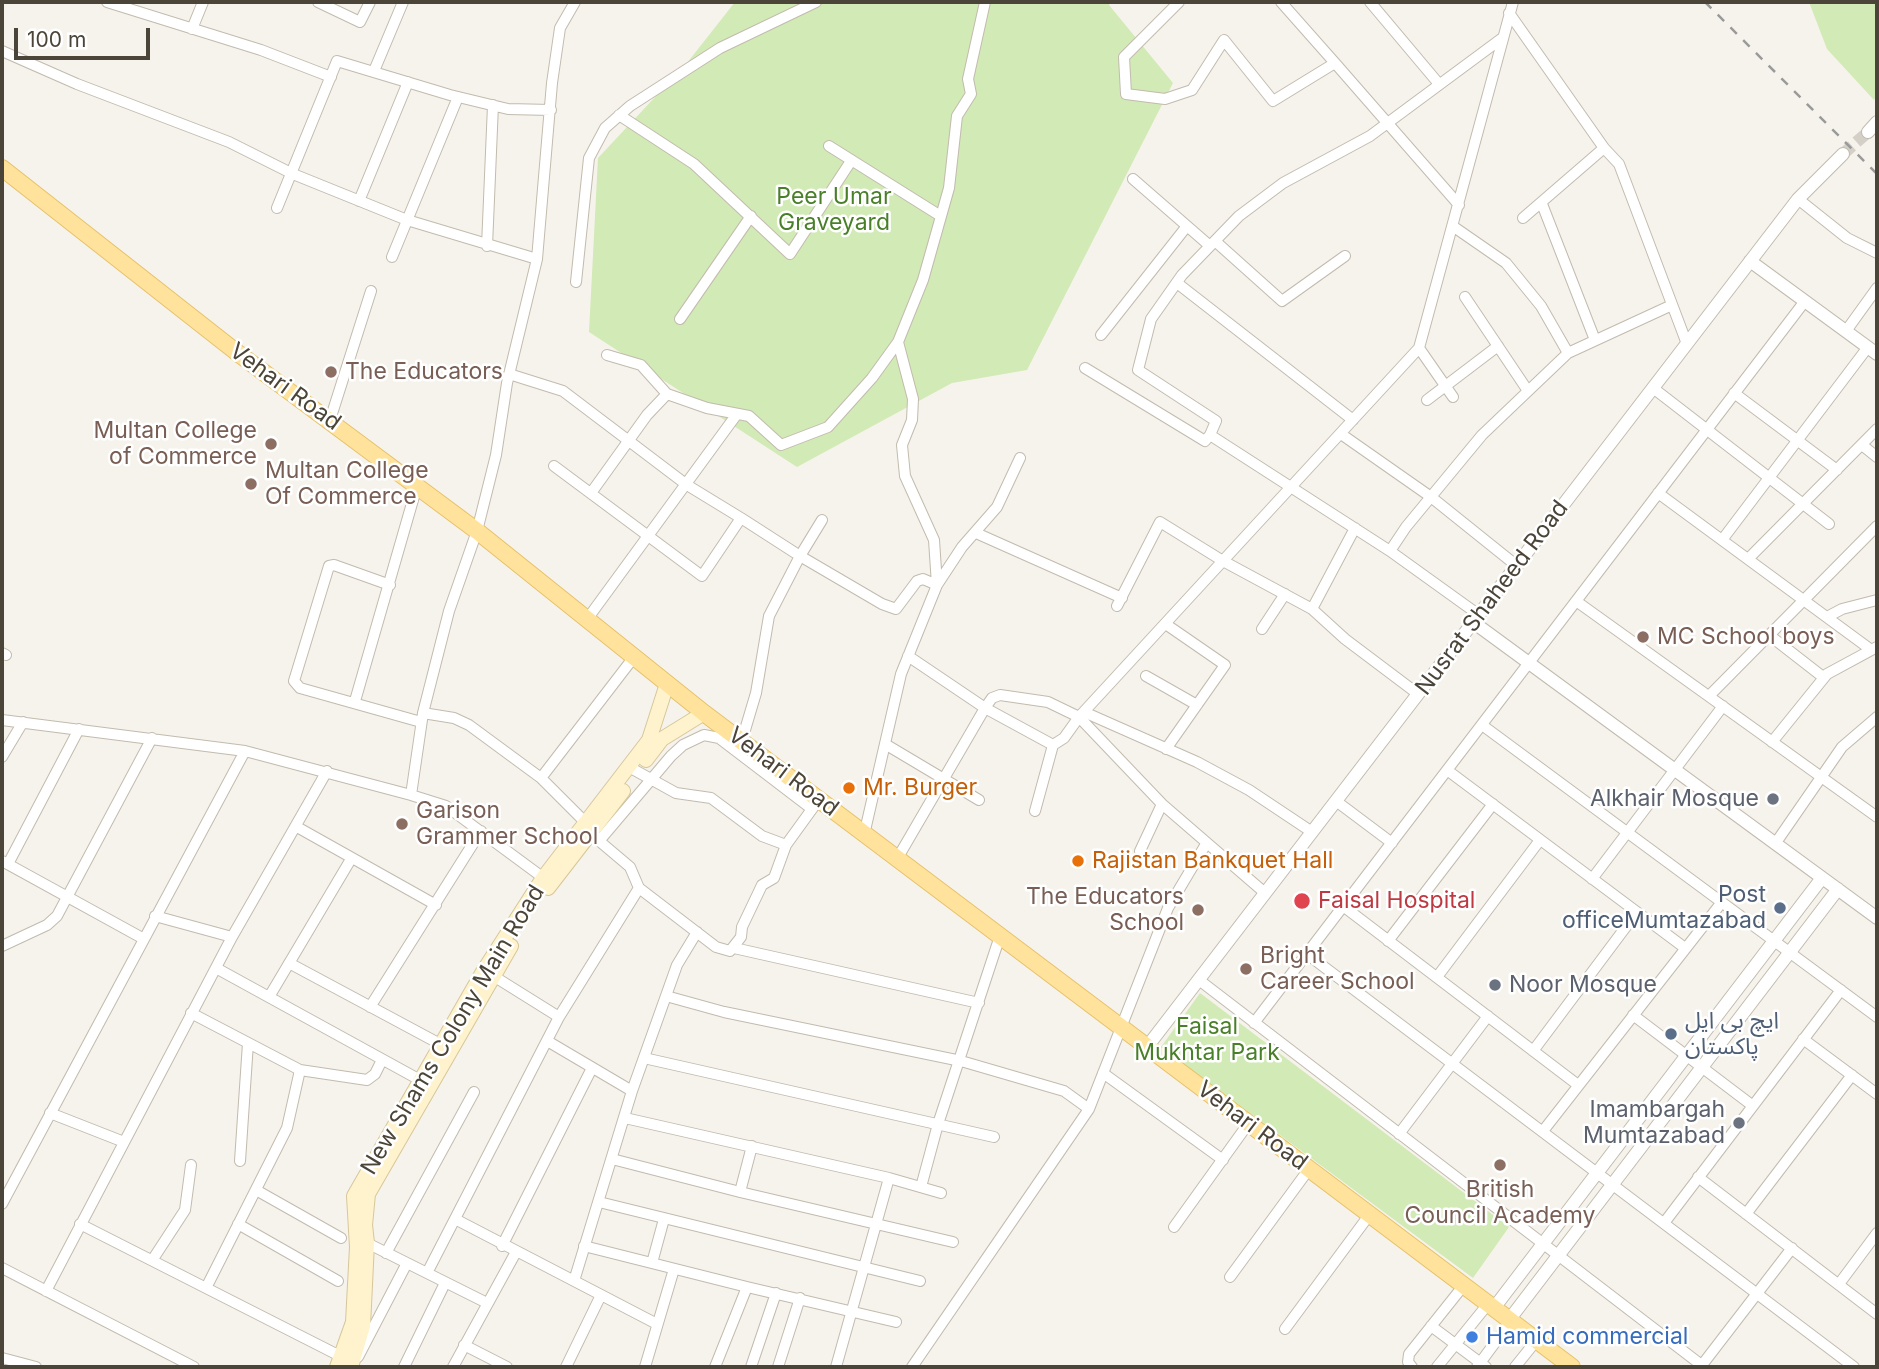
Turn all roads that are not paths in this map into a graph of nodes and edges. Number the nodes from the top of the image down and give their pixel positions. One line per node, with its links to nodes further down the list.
1 (107, 2): 14 (street)
2 (203, 2): 14 (street)
3 (370, 2): 12 (street)
4 (403, 2): 18 (street)
5 (575, 2): 24 (street)
6 (816, 2): 25 (street)
7 (985, 2): 39 (street)
8 (1179, 2): 17 (street)
9 (1281, 2): 17 (street)
10 (1370, 2): 21 (street)
11 (1513, 2): 13 (street)
12 (323, 3)
13 (1509, 13): 15 (street); 28 (street)
14 (192, 29): 19 (street)
15 (1501, 39): 21 (street); 37 (street)
16 (2, 51): 32 (street)
17 (1335, 63): 26 (street)
18 (374, 71): 19 (street); 20 (street)
19 (331, 77): 32 (street)
20 (408, 82): 22 (street); 35 (street)
21 (1439, 84): 26 (street)
22 (458, 97): 23 (street); 42 (street)
23 (493, 105): 24 (street); 46 (street)
24 (551, 110): 50 (street)
25 (619, 115): 40 (street); 52 (street)
26 (1390, 122): 37 (street); 45 (street)
27 (830, 146): 30 (street)
28 (1604, 148): 36 (street); 58 (street)
29 (1843, 154): 34 (street, Nusrat Shaheed Road)
30 (851, 161): 39 (street); 40 (street)
31 (2, 168): 80 (main road, Vehari Road)
32 (293, 173): 35 (street); 38 (street)
33 (1133, 179): 43 (street)
34 (1798, 199): 47 (street); 51 (street, Nusrat Shaheed Road)
35 (359, 201): 42 (street)
36 (1542, 204): 41 (street); 62 (street)
37 (1459, 205): 44 (street)
38 (277, 208)
39 (939, 215): 63 (street)
40 (751, 216): 59 (street)
41 (1523, 218)
42 (407, 220): 46 (street); 49 (street)
43 (1187, 226): 45 (street); 61 (street)
44 (1454, 227): 66 (street); 68 (street)
45 (1212, 243): 48 (street); 53 (street)
46 (487, 246): 50 (street)
47 (1877, 253)
48 (1345, 256)
49 (392, 257)
50 (537, 259): 71 (street)
51 (1750, 261): 57 (street); 64 (street, Nusrat Shaheed Road)
52 (576, 282)
53 (1177, 283): 81 (street); 84 (street)
54 (1877, 288): 60 (street)
55 (372, 291): 80 (street)
56 (1465, 297): 65 (street)
57 (1805, 301): 60 (street); 75 (street)
58 (1672, 305): 62 (street); 64 (street)
59 (680, 319)
60 (1846, 331): 67 (street)
61 (1101, 335)
62 (1595, 340): 68 (street)
63 (898, 342): 79 (street); 116 (street)
64 (1687, 344): 73 (street, Nusrat Shaheed Road)
65 (1498, 346): 72 (street); 74 (street)
66 (1419, 348): 72 (street); 81 (street)
67 (1873, 350): 86 (street)
68 (1568, 352): 74 (street)
69 (607, 355): 76 (street)
70 (1085, 368): 84 (street)
71 (509, 374): 87 (street); 106 (street)
72 (1447, 386): 77 (street); 78 (street)
73 (1653, 388): 83 (street); 114 (street, Nusrat Shaheed Road)
74 (1528, 391): 99 (street)
75 (1734, 393): 83 (street); 86 (street)
76 (667, 394): 79 (street); 87 (street)
77 (1453, 397)
78 (1427, 400)
79 (737, 414): 94 (street)
80 (330, 420): 95 (main road, Vehari Road)
81 (1353, 420): 85 (street)
82 (1877, 429): 88 (street)
83 (1707, 430): 93 (street); 97 (street)
84 (1210, 435): 96 (street)
85 (1341, 435): 96 (street); 99 (street)
86 (1797, 440): 92 (street); 93 (street)
87 (628, 441): 94 (street); 98 (street)
88 (1862, 445): 89 (street); 92 (street)
89 (1877, 457)
90 (1020, 458): 107 (street)
91 (554, 466): 98 (street)
92 (1837, 470): 100 (street)
93 (1769, 478): 100 (street); 109 (street)
94 (687, 485): 101 (street); 108 (street)
95 (417, 486): 106 (main road, Vehari Road); 115 (street)
96 (1293, 486): 105 (street); 113 (street)
97 (1658, 493): 109 (street); 120 (street)
98 (591, 494): 108 (street)
99 (1431, 497): 110 (street); 114 (street)
100 (1803, 504): 103 (street); 112 (street)
101 (741, 519): 108 (street); 111 (street)
102 (822, 520): 111 (street)
103 (1829, 524)
104 (1877, 526): 118 (street)
105 (1355, 527): 110 (street); 121 (street)
106 (477, 531): 123 (main road, Vehari Road); 144 (street)
107 (976, 533): 113 (street); 116 (street)
108 (650, 537): 123 (street)
109 (1722, 540): 112 (street)
110 (1390, 551): 124 (street)
111 (800, 555): 116 (street); 150 (street)
112 (1748, 559): 118 (street)
113 (1223, 561): 117 (street); 125 (street)
114 (1517, 566): 124 (street, Nusrat Shaheed Road)
115 (390, 585): 137 (street); 137 (street)
116 (937, 585): 129 (street)
117 (1285, 594): 121 (street); 126 (street)
118 (1804, 600): 122 (street); 127 (street)
119 (1877, 600): 122 (street)
120 (1576, 601): 131 (street); 136 (street)
121 (1312, 609): 135 (street)
122 (1827, 617): 128 (street)
123 (588, 618): 130 (main road, Vehari Road)
124 (1476, 619): 131 (street); 135 (street, Nusrat Shaheed Road)
125 (1167, 625): 138 (street); 142 (street)
126 (1262, 629)
127 (1769, 635): 133 (street); 136 (street)
128 (1873, 648): 133 (street)
129 (908, 656): 140 (street); 152 (street)
130 (634, 657): 134 (main road, Vehari Road); 162 (street)
131 (1529, 663): 147 (street); 159 (street)
132 (1146, 676): 138 (street)
133 (1823, 677): 151 (street)
134 (667, 684): 141 (main road, Vehari Road); 157 (main road, New Shams Colony Main Road)
135 (1418, 694): 167 (street, Nusrat Shaheed Road)
136 (1709, 696): 139 (street)
137 (355, 701): 144 (street)
138 (1197, 705): 154 (street)
139 (1723, 706): 151 (street); 159 (street)
140 (985, 708): 142 (street); 153 (street); 163 (street)
141 (704, 713): 150 (main road, Vehari Road); 157 (main road, New Shams Colony Main Road)
142 (1081, 715): 153 (street); 154 (street); 169 (street)
143 (1877, 717): 161 (street)
144 (422, 718): 162 (street); 165 (street)
145 (2, 720): 146 (street)
146 (23, 722): 148 (street); 156 (street)
147 (1482, 725): 158 (street); 177 (street)
148 (79, 729): 149 (street); 187 (street)
149 (152, 738): 155 (street); 194 (street)
150 (742, 740): 168 (main road, Vehari Road)
151 (1772, 741): 161 (street)
152 (885, 744): 163 (street); 178 (street)
153 (1054, 745): 171 (street)
154 (1166, 749): 176 (street)
155 (244, 751): 160 (street); 199 (street)
156 (2, 757)
157 (633, 769): 164 (street); 175 (main road, New Shams Colony Main Road)
158 (1447, 770): 170 (street); 180 (street)
159 (1675, 770): 177 (street); 182 (street)
160 (327, 771): 165 (street); 173 (street)
161 (1821, 776): 172 (street); 182 (street)
162 (541, 778): 175 (street)
163 (942, 778): 166 (street); 186 (street)
164 (652, 780): 168 (street); 175 (street); 183 (street)
165 (411, 795): 174 (street)
166 (979, 800)
167 (1336, 801): 176 (street, Nusrat Shaheed Road); 180 (street)
168 (816, 804): 178 (main road, Vehari Road); 183 (street)
169 (1161, 804): 181 (street); 184 (street)
170 (1493, 804): 179 (street); 205 (street)
171 (1035, 811)
172 (1877, 817)
173 (297, 827): 185 (street); 203 (street)
174 (481, 831): 190 (street); 196 (street)
175 (590, 832): 190 (main road, New Shams Colony Main Road); 191 (street)
176 (1312, 832): 193 (street, Nusrat Shaheed Road)
177 (1627, 832): 189 (street); 195 (street)
178 (864, 835): 186 (main road, Vehari Road)
179 (1540, 840): 189 (street); 215 (street)
180 (1392, 843): 197 (street)
181 (1206, 844): 193 (street); 228 (street)
182 (1775, 844): 188 (street)
183 (786, 845): 208 (street)
184 (1140, 851)
185 (351, 859): 196 (street); 212 (street)
186 (897, 859): 202 (main road, Vehari Road)
187 (5, 862): 194 (street)
188 (1822, 878): 192 (street); 206 (street)
189 (1592, 879): 198 (street)
190 (547, 881): 214 (main road, New Shams Colony Main Road)
191 (639, 888): 201 (street); 225 (street)
192 (1838, 889): 200 (street); 210 (street)
193 (1265, 893): 216 (street, Nusrat Shaheed Road)
194 (67, 898): 204 (street); 207 (street)
195 (1722, 902): 206 (street); 209 (street)
196 (436, 905): 221 (street)
197 (1343, 906): 205 (street); 211 (street)
198 (1637, 912): 209 (street); 234 (street)
199 (155, 916): 203 (street); 204 (street)
200 (1877, 918)
201 (697, 932): 208 (street); 218 (street)
202 (1000, 936): 220 (street); 228 (main road, Vehari Road)
203 (232, 937): 213 (street)
204 (144, 939): 252 (street)
205 (1388, 941): 215 (street)
206 (1774, 941): 210 (street); 235 (street)
207 (2, 946)
208 (734, 948): 220 (street)
209 (1685, 948): 223 (street)
210 (1789, 953): 217 (street); 241 (street)
211 (1307, 954): 227 (street); 239 (street)
212 (289, 963): 219 (street); 221 (street)
213 (216, 968): 219 (street); 222 (street)
214 (488, 973): 225 (street); 232 (main road, New Shams Colony Main Road); 288 (main road, New Shams Colony Main Road)
215 (1437, 978): 224 (street)
216 (1199, 980): 227 (street); 233 (street, Nusrat Shaheed Road)
217 (1841, 990): 226 (street); 229 (street)
218 (666, 996): 236 (street); 238 (street)
219 (269, 997): 237 (street)
220 (979, 1003): 238 (street)
221 (370, 1007): 232 (street)
222 (191, 1013): 231 (street); 259 (street)
223 (1633, 1015): 235 (street); 246 (street)
224 (1488, 1016): 234 (street); 239 (street)
225 (559, 1017): 230 (street)
226 (1877, 1017)
227 (1255, 1023): 257 (street)
228 (1123, 1030): 233 (main road, Vehari Road); 243 (street)
229 (1803, 1039): 244 (street); 250 (street)
230 (549, 1042): 240 (street); 278 (street)
231 (248, 1043): 242 (street); 263 (street)
232 (440, 1044): 245 (main road, New Shams Colony Main Road)
233 (1147, 1047): 255 (main road, Vehari Road)
234 (1533, 1051): 246 (street)
235 (1686, 1056): 241 (street); 266 (street)
236 (644, 1058): 247 (street); 254 (street)
237 (383, 1060): 242 (street); 245 (street)
238 (961, 1061): 251 (street); 254 (street)
239 (1452, 1063): 256 (street); 257 (street)
240 (592, 1068): 247 (street); 290 (street)
241 (1702, 1068): 250 (street); 269 (street)
242 (300, 1070): 271 (street)
243 (1103, 1073): 251 (street); 262 (street)
244 (1852, 1075): 249 (street); 277 (street)
245 (420, 1080): 330 (main road, New Shams Colony Main Road)
246 (1578, 1085): 256 (street)
247 (632, 1091): 253 (street)
248 (474, 1092): 294 (street)
249 (1877, 1094)
250 (1752, 1106): 267 (street)
251 (1089, 1109): 344 (street)
252 (50, 1113): 259 (street); 275 (street)
253 (625, 1118): 260 (street); 261 (street)
254 (938, 1124): 258 (street); 270 (street)
255 (1248, 1125): 262 (street); 265 (main road, Vehari Road)
256 (1543, 1131): 266 (street)
257 (1399, 1134): 289 (street)
258 (995, 1137)
259 (124, 1142): 282 (street)
260 (752, 1146): 268 (street); 272 (street)
261 (612, 1159): 272 (street); 274 (street)
262 (1223, 1160): 284 (street)
263 (240, 1161)
264 (191, 1165): 296 (street)
265 (1309, 1169): 276 (main road, Vehari Road); 303 (street)
266 (1598, 1173): 269 (street); 289 (street)
267 (1698, 1177): 277 (street); 281 (street)
268 (890, 1178): 270 (street); 280 (street)
269 (1613, 1185): 281 (street); 295 (street)
270 (921, 1187): 273 (street)
271 (256, 1190): 283 (street); 286 (street)
272 (740, 1192): 280 (street)
273 (941, 1193)
274 (599, 1202): 279 (street); 291 (street)
275 (2, 1205)
276 (1370, 1214): 309 (main road, Vehari Road); 325 (street)
277 (1746, 1214): 292 (street)
278 (455, 1219): 290 (street); 302 (street)
279 (664, 1219): 298 (street); 299 (street)
280 (876, 1223): 287 (street); 299 (street)
281 (1664, 1223): 314 (street)
282 (80, 1224): 296 (street); 312 (street)
283 (238, 1224): 304 (street); 311 (street)
284 (1174, 1227)
285 (1877, 1233): 308 (street)
286 (341, 1238)
287 (953, 1241)
288 (367, 1243): 294 (street); 330 (main road, New Shams Colony Main Road)
289 (1543, 1244): 295 (street); 318 (street)
290 (502, 1245): 293 (street)
291 (584, 1246): 298 (street); 305 (street)
292 (1791, 1248): 308 (street); 314 (street)
293 (516, 1252): 305 (street); 317 (street)
294 (386, 1253): 297 (street)
295 (1558, 1256): 321 (street); 332 (street)
296 (153, 1259): 311 (street)
297 (407, 1263): 302 (street); 330 (street)
298 (652, 1263): 301 (street)
299 (866, 1267): 306 (street); 319 (street)
300 (2, 1268): 312 (street)
301 (674, 1269): 310 (street); 323 (street)
302 (427, 1273): 307 (street)
303 (1230, 1277)
304 (338, 1281)
305 (574, 1281): 315 (street)
306 (920, 1281)
307 (445, 1283): 317 (street); 335 (street)
308 (1839, 1284): 320 (street)
309 (1464, 1286): 318 (main road, Vehari Road); 324 (street)
310 (747, 1287): 313 (street); 340 (street)
311 (206, 1288): 330 (street)
312 (46, 1291): 334 (street)
313 (776, 1293): 316 (street); 341 (street)
314 (1757, 1293): 332 (street); 349 (street)
315 (601, 1295): 323 (street); 338 (street)
316 (800, 1298): 319 (street); 342 (street)
317 (487, 1303): 328 (street)
318 (1491, 1306): 321 (main road, Vehari Road); 327 (street)
319 (854, 1311): 322 (street); 343 (street)
320 (1877, 1314)
321 (1510, 1321): 326 (main road, Vehari Road); 331 (street)
322 (896, 1322)
323 (657, 1324): 339 (street)
324 (1431, 1326): 327 (street); 345 (street)
325 (1285, 1329)
326 (1536, 1340): 347 (street); 348 (main road, Vehari Road)
327 (1455, 1344): 331 (street); 346 (street)
328 (464, 1345): 336 (street); 337 (street)
329 (2, 1358): 333 (street)
330 (345, 1365)
331 (1481, 1366)
332 (1703, 1366)
333 (36, 1367)
334 (194, 1367)
335 (404, 1367)
336 (453, 1367)
337 (507, 1367)
338 (566, 1367)
339 (645, 1367)
340 (715, 1367)
341 (751, 1367)
342 (778, 1367)
343 (836, 1367)
344 (912, 1367)
345 (1412, 1367)
346 (1437, 1367)
347 (1515, 1367)
348 (1572, 1367)
349 (1854, 1367)

